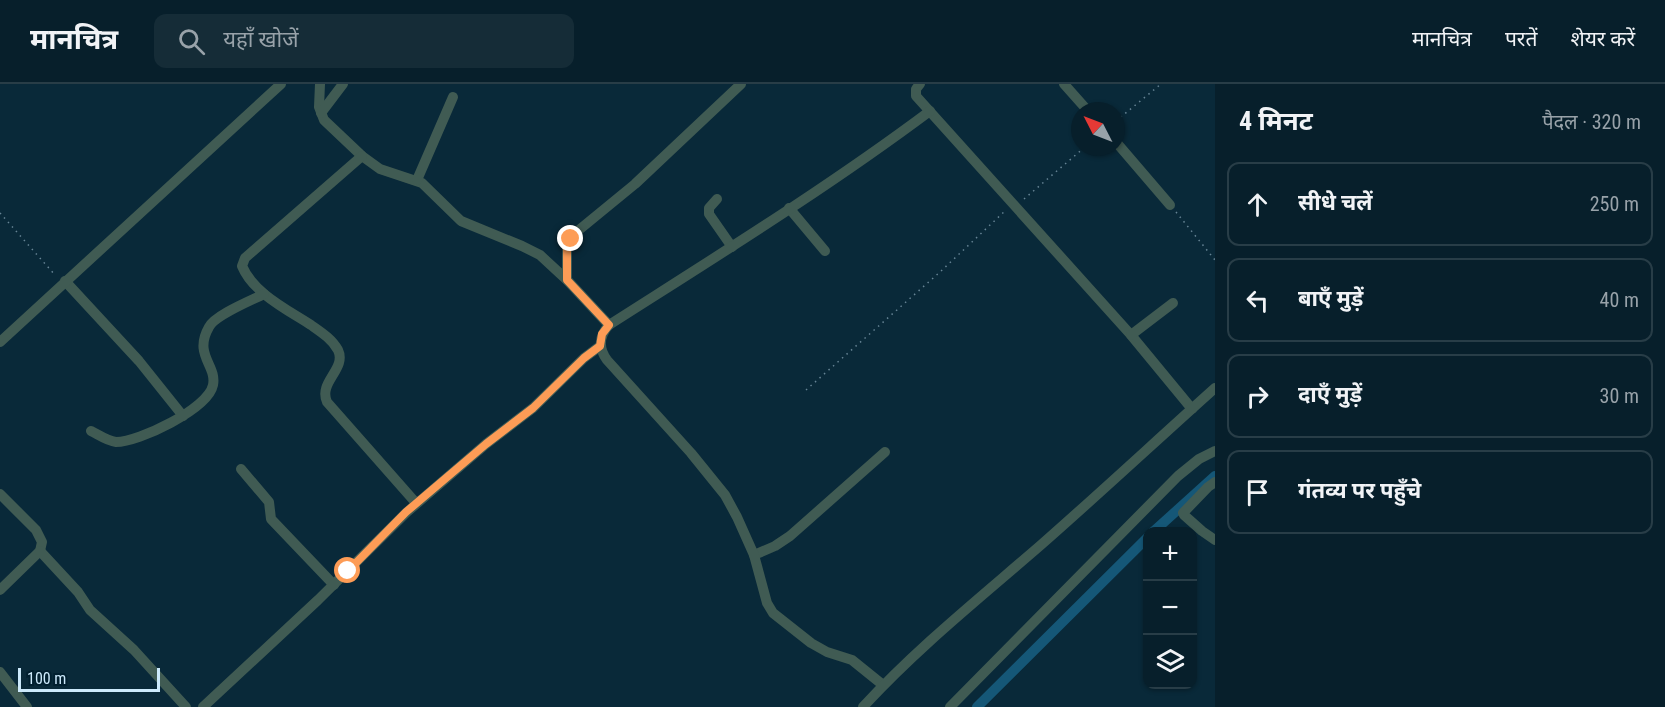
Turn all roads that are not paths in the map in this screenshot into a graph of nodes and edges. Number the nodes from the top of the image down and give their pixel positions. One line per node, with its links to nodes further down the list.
1 (281, 84): 20 (street)
2 (320, 84): 10 (street)
3 (343, 84): 10 (street)
4 (741, 84): 19 (street)
5 (920, 84): 9 (street)
6 (1064, 84): 8 (street)
7 (453, 97): 13 (street)
8 (1080, 102)
9 (930, 111): 16 (street); 24 (street)
10 (321, 113): 12 (street)
11 (1125, 152): 15 (street)
12 (362, 156): 13 (street); 21 (street)
13 (417, 180): 19 (street)
14 (717, 200): 17 (street)
15 (1170, 205)
16 (789, 208): 17 (street); 18 (street)
17 (732, 247): 23 (street)
18 (825, 251)
19 (567, 280): 23 (street)
20 (65, 281): 25 (street); 29 (street)
21 (264, 294): 29 (street); 36 (street)
22 (1173, 303): 24 (street)
23 (609, 325): 26 (street)
24 (1131, 335): 28 (street)
25 (0, 342)
26 (600, 346): 36 (street); 39 (street)
27 (1215, 388): 28 (street)
28 (1192, 409): 43 (street)
29 (183, 416): 30 (street)
30 (91, 431)
31 (1215, 451): 48 (street)
32 (885, 452): 39 (street)
33 (241, 469): 40 (street)
34 (1215, 482): 37 (street)
35 (0, 494): 38 (street)
36 (416, 503): 40 (street)
37 (1215, 540)
38 (40, 551): 41 (street); 45 (street)
39 (754, 555): 43 (street)
40 (333, 585): 46 (street)
41 (0, 590)
42 (0, 672): 44 (street)
43 (884, 685): 47 (street)
44 (27, 707)
45 (186, 707)
46 (203, 707)
47 (863, 707)
48 (950, 707)

